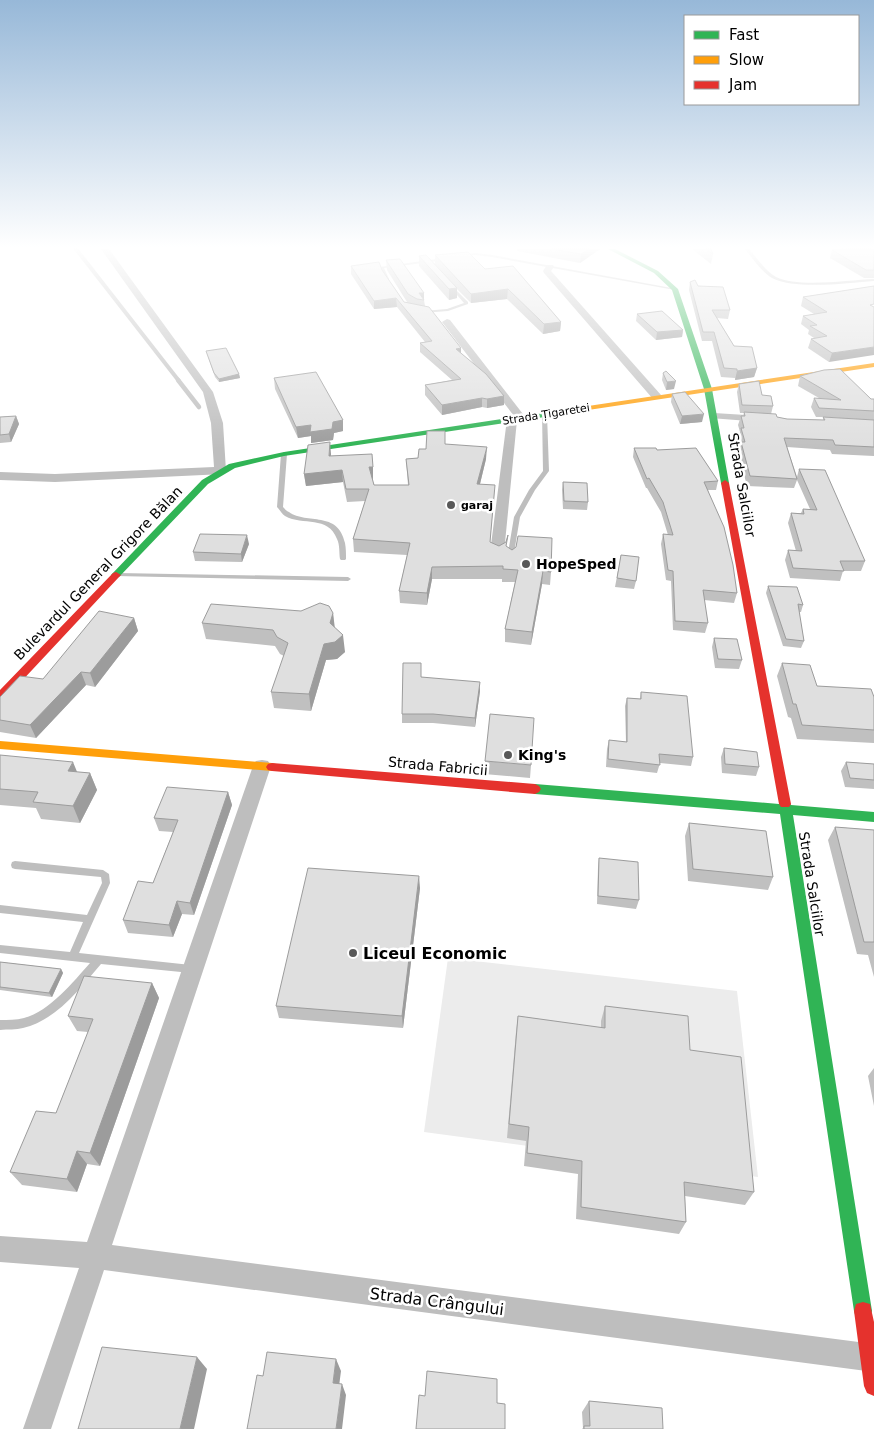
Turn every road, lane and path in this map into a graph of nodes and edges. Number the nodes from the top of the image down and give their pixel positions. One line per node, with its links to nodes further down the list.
1 (152, 316): 13 (street)
2 (585, 316): 7 (street)
3 (684, 316): 6 (main road, Strada Salciilor)
4 (448, 322): 10 (street)
5 (874, 365): 6 (main road, Strada Țigaretei)
6 (708, 389): 7 (main road, Strada Țigaretei); 9 (main road, Strada Salciilor)
7 (657, 397): 8 (main road, Strada Țigaretei)
8 (544, 414): 10 (main road, Strada Țigaretei); 16 (lane)
9 (714, 416): 11 (street); 23 (main road, Strada Salciilor)
10 (516, 418): 12 (main road, Strada Țigaretei); 15 (street)
11 (774, 420)
12 (284, 454): 13 (main road, Strada Țigaretei); 17 (lane)
13 (220, 471): 14 (street); 18 (main road, Bulevardul General Grigore Bălan)
14 (0, 476)
15 (497, 553)
16 (510, 558)
17 (343, 559)
18 (116, 575): 19 (lane); 20 (main road, Bulevardul General Grigore Bălan)
19 (348, 579)
20 (0, 697)
21 (0, 745): 22 (main road, Strada Fabricii)
22 (262, 766): 23 (main road, Strada Fabricii); 31 (street)
23 (786, 811): 24 (main road, Strada Fabricii); 35 (main road, Strada Salciilor)
24 (874, 817)
25 (15, 865): 27 (lane)
26 (0, 909): 27 (lane)
27 (90, 919): 29 (lane)
28 (0, 949): 29 (lane)
29 (72, 957): 30 (lane)
30 (98, 960): 31 (lane); 32 (lane)
31 (193, 969): 34 (street)
32 (0, 1025)
33 (0, 1249): 34 (street, Strada Crângului)
34 (96, 1256): 35 (street, Strada Crângului); 37 (street)
35 (871, 1357): 36 (main road, Strada Salciilor)
36 (874, 1386)
37 (38, 1429)

